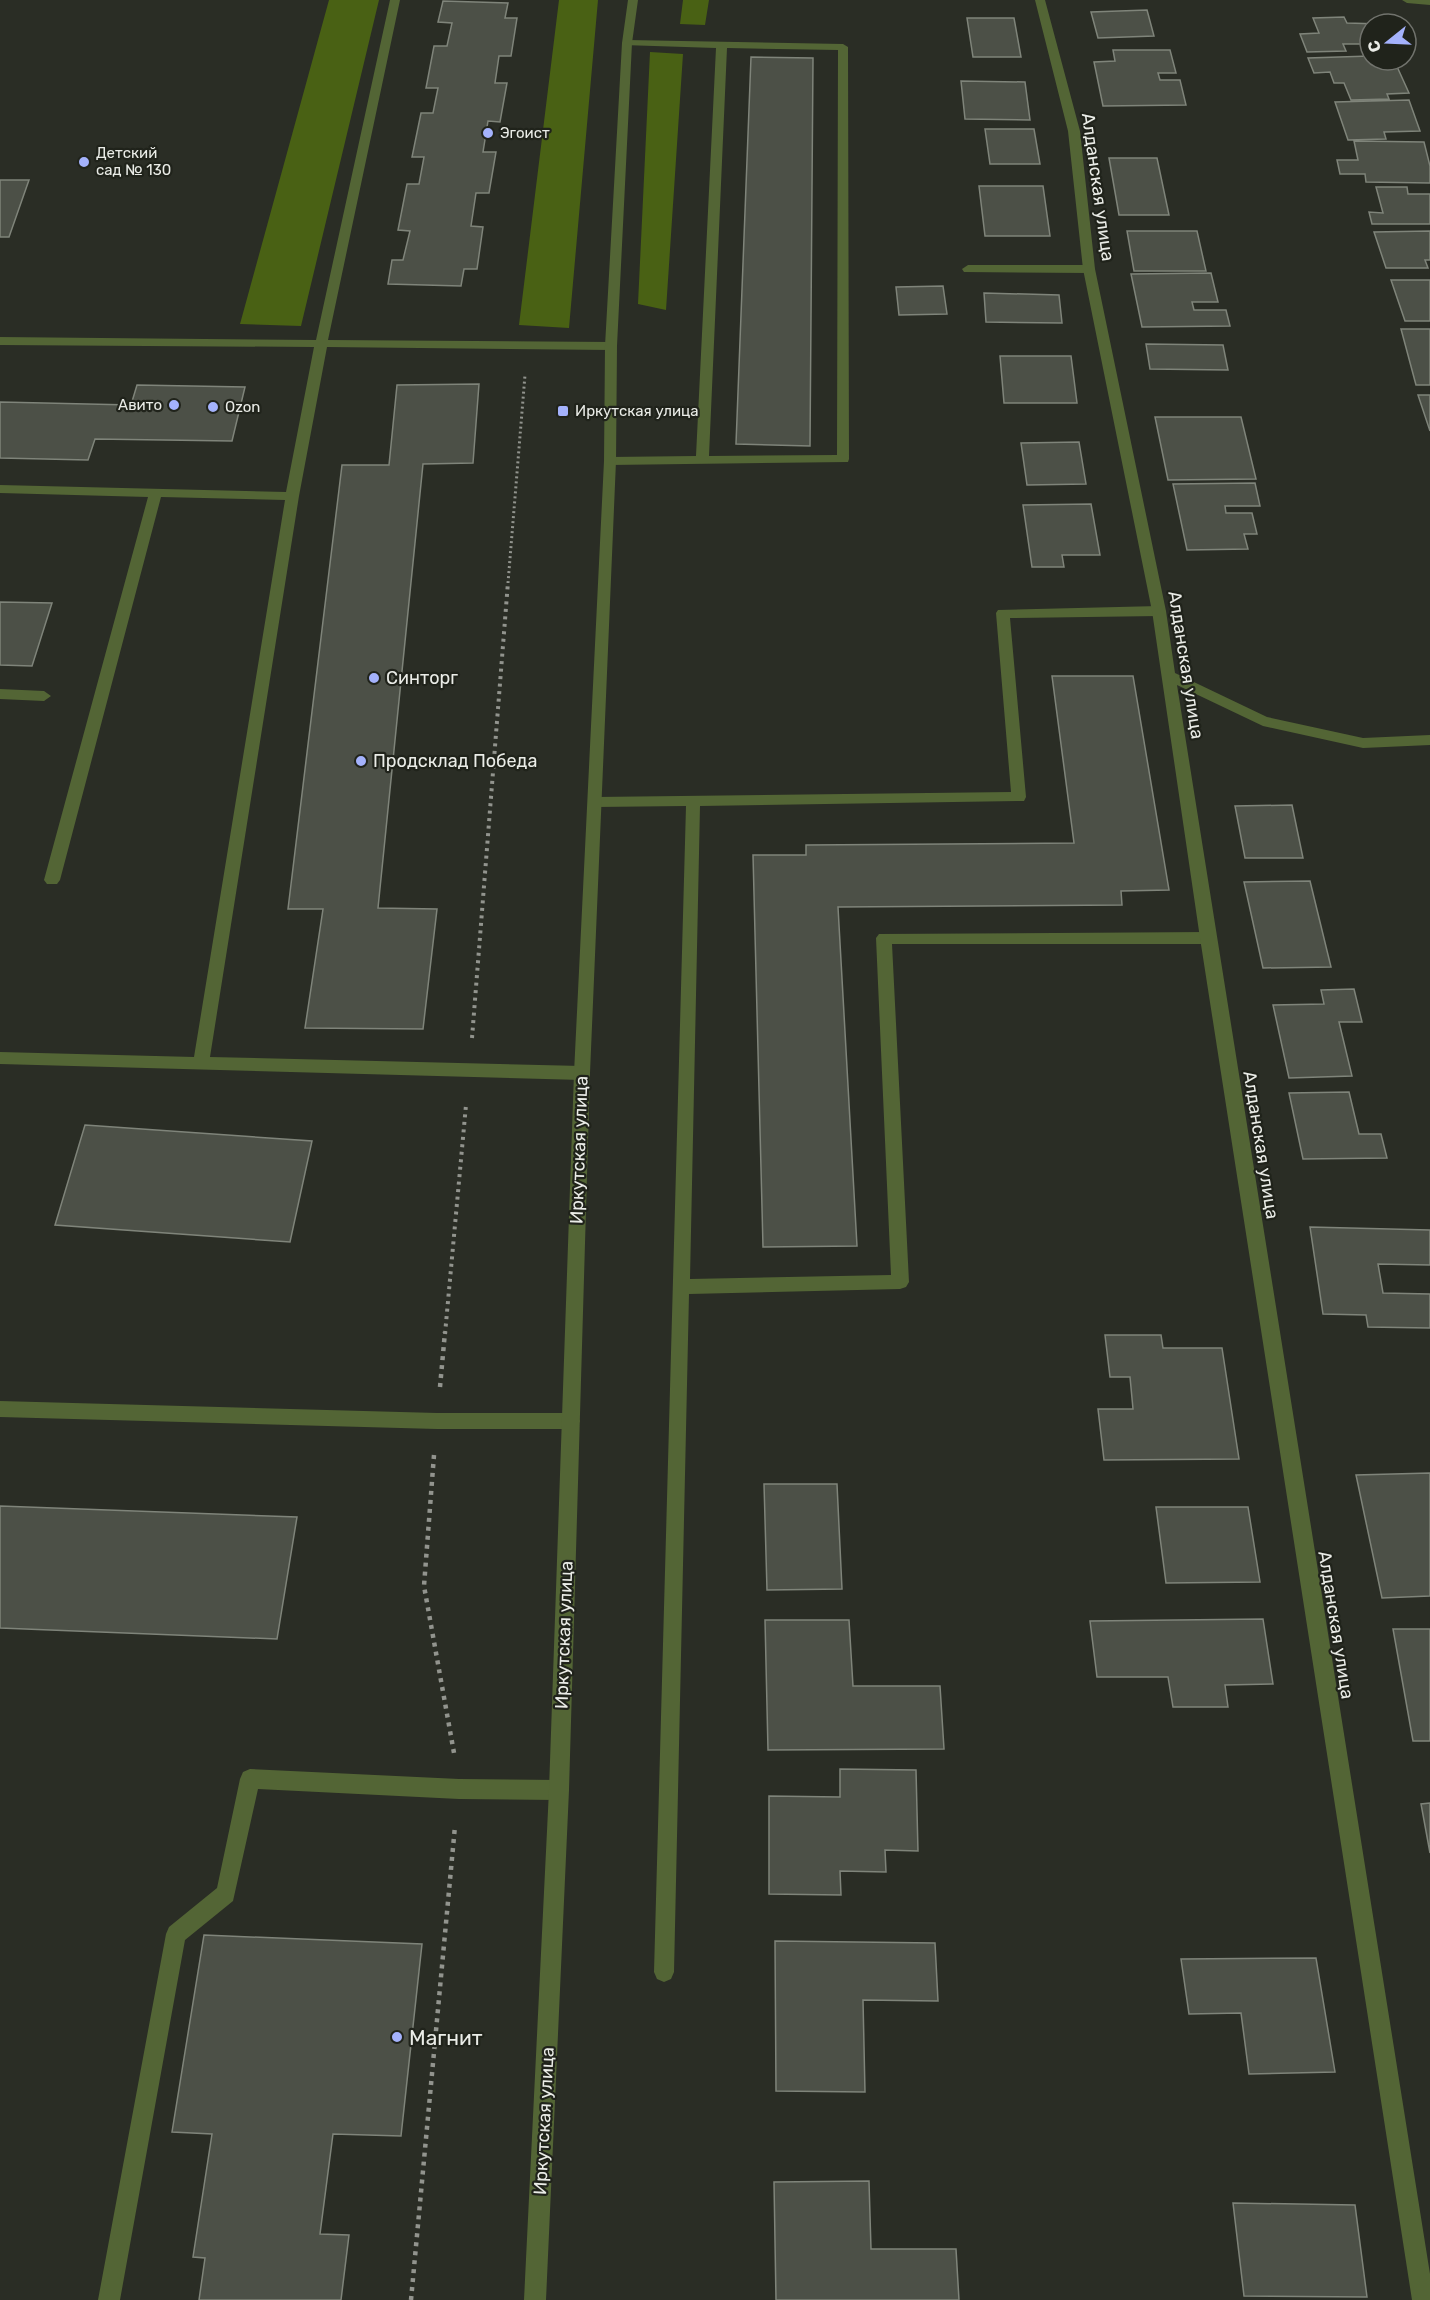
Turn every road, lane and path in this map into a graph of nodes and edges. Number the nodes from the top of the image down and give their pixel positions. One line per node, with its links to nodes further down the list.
1 (395, 0): 12 (street)
2 (633, 0): 7 (street, Иркутская улица)
3 (1040, 0): 10 (street, Алданская улица)
4 (1407, 0): 5 (street)
5 (1428, 2): 6 (street)
6 (1430, 16)
7 (627, 43): 8 (street); 14 (street, Иркутская улица)
8 (722, 45): 16 (street); 16 (street)
9 (968, 269): 10 (street)
10 (1089, 269): 20 (street, Алданская улица)
11 (0, 341): 12 (street)
12 (321, 345): 13 (street); 19 (street)
13 (528, 345): 14 (street); 31 (path)
14 (611, 346): 15 (street, Иркутская улица)
15 (610, 461): 16 (street); 25 (street, Иркутская улица)
16 (702, 461)
17 (0, 489): 18 (street)
18 (156, 492): 19 (street); 27 (street)
19 (292, 495): 30 (street)
20 (1159, 611): 21 (street, Алданская улица); 26 (street)
21 (1168, 675): 24 (street); 28 (street, Алданская улица)
22 (0, 694): 23 (street)
23 (44, 696)
24 (1430, 740)
25 (596, 802): 26 (street); 32 (street, Иркутская улица)
26 (693, 802): 33 (street)
27 (52, 880)
28 (1208, 938): 33 (street); 43 (street, Алданская улица)
29 (0, 1058): 30 (street)
30 (201, 1064): 31 (street)
31 (469, 1071): 32 (street); 35 (path)
32 (582, 1073): 36 (street, Иркутская улица)
33 (682, 1287): 39 (street)
34 (0, 1409): 35 (street)
35 (437, 1420): 36 (street); 37 (path)
36 (571, 1420): 38 (street, Иркутская улица)
37 (459, 1789): 38 (street); 40 (street); 41 (path)
38 (559, 1790): 42 (street, Иркутская улица)
39 (664, 1972)
40 (109, 2300)
41 (411, 2300)
42 (535, 2300)
43 (1423, 2300)

